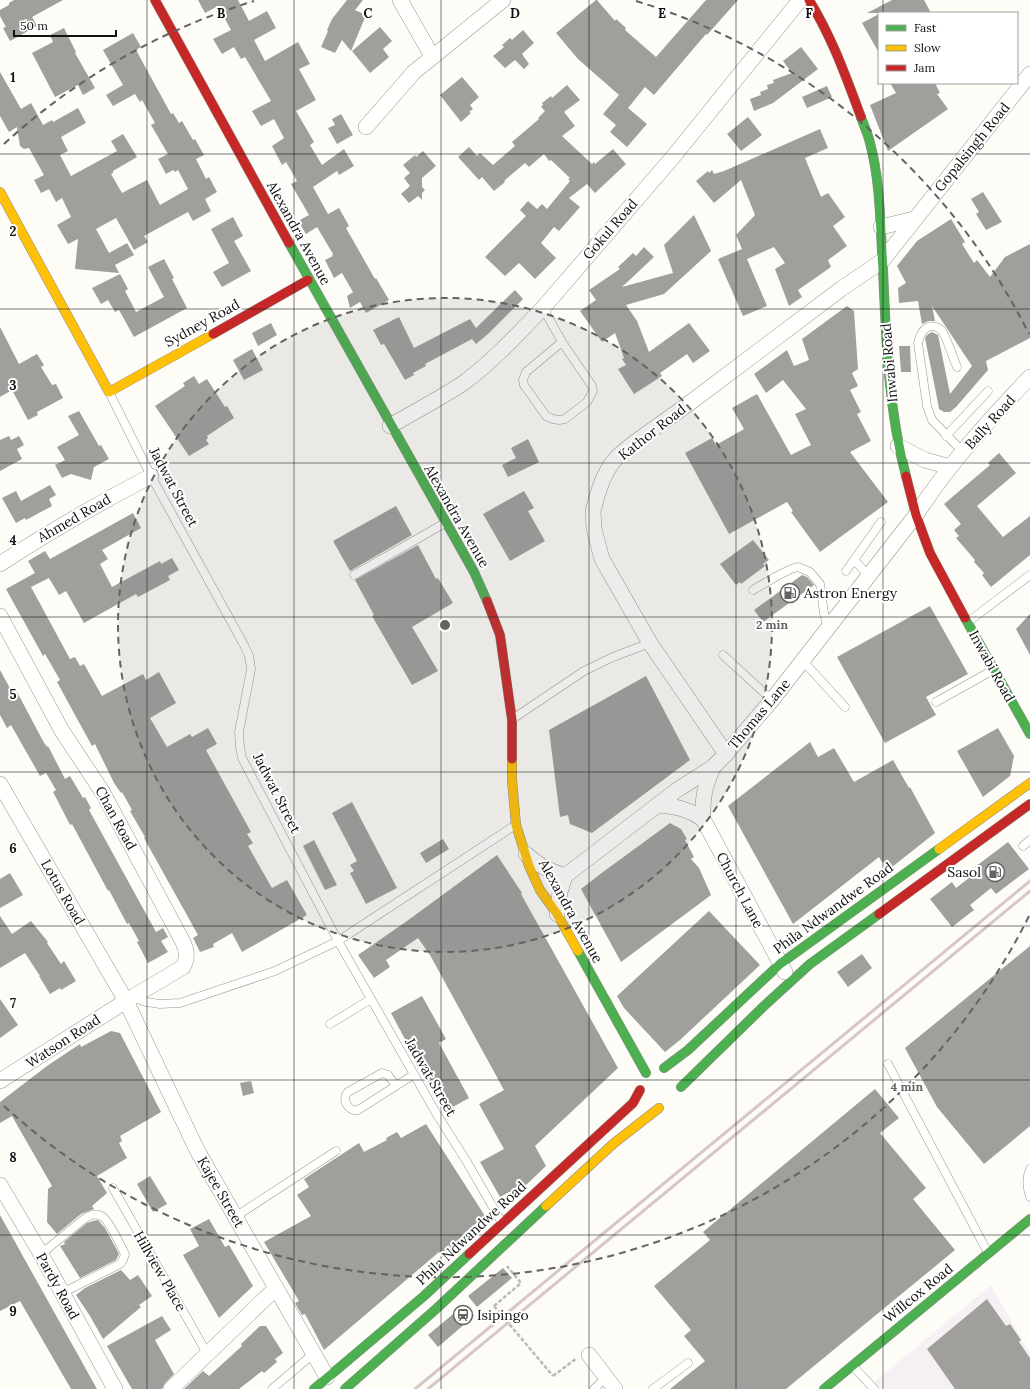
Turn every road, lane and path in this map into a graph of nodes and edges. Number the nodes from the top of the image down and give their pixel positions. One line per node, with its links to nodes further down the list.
1 (155, 0): 13 (street, Alexandra Avenue)
2 (400, 0): 6 (street)
3 (503, 0): 6 (street)
4 (800, 0): 14 (street, Gokul Road)
5 (809, 0): 11 (street, Inwabi Road)
6 (432, 56): 8 (street)
7 (1030, 74): 10 (street, Gopalsingh Road)
8 (366, 127)
9 (0, 192): 19 (street, Jadwat Street)
10 (914, 219): 11 (street); 12 (street, Gopalsingh Road)
11 (881, 227): 12 (street, Inwabi Road)
12 (882, 261): 22 (street, Inwabi Road); 39 (street, Kathor Road)
13 (308, 280): 19 (street, Sydney Road); 20 (street, Alexandra Avenue)
14 (543, 308): 15 (lane); 20 (street, Gokul Road)
15 (562, 342): 15 (lane)
16 (957, 367): 21 (lane)
17 (1030, 377): 23 (street, Bally Road)
18 (988, 391): 21 (lane)
19 (109, 392): 25 (lane, Jadwat Street)
20 (390, 426): 27 (street, Alexandra Avenue)
21 (946, 436): 23 (lane)
22 (898, 446): 24 (street); 26 (street, Inwabi Road)
23 (963, 452): 24 (street, Bally Road)
24 (950, 467): 26 (street, Bally Road)
25 (151, 476): 30 (street, Ahmed Road); 63 (lane, Jadwat Street)
26 (916, 515): 34 (street, Thomas Lane); 37 (street, Inwabi Road)
27 (445, 522): 32 (lane); 47 (street, Alexandra Avenue)
28 (881, 522): 29 (lane)
29 (854, 560): 31 (lane); 34 (lane)
30 (0, 564)
31 (846, 571)
32 (354, 575)
33 (1030, 575): 37 (lane)
34 (869, 576): 38 (street, Thomas Lane)
35 (754, 590): 38 (lane)
36 (0, 616): 66 (street, Chan Road)
37 (967, 622): 42 (street, Inwabi Road)
38 (828, 629): 41 (street, Thomas Lane)
39 (650, 643): 47 (lane); 50 (street, Kathor Road)
40 (723, 655): 43 (lane)
41 (803, 661): 43 (street, Thomas Lane); 45 (lane)
42 (994, 670): 44 (lane); 46 (street, Inwabi Road)
43 (772, 700): 50 (street, Thomas Lane)
44 (936, 702)
45 (845, 707)
46 (1018, 713): 48 (street, Inwabi Road); 49 (street, Inwabi Road)
47 (512, 720): 57 (street, Alexandra Avenue)
48 (1030, 724)
49 (1030, 734)
50 (726, 754): 51 (street, Thomas Lane)
51 (713, 767): 55 (street, Thomas Lane); 56 (street, Church Lane)
52 (1030, 783): 64 (street, Phila Ndwandwe Road)
53 (0, 784): 66 (street, Lotus Road)
54 (1030, 804): 65 (street)
55 (658, 805): 56 (street); 61 (street, Thomas Lane)
56 (703, 819): 64 (street, Church Lane)
57 (516, 825): 60 (street, Alexandra Avenue); 63 (lane)
58 (1030, 840): 59 (lane)
59 (1023, 846)
60 (524, 852): 61 (street); 62 (street, Alexandra Avenue)
61 (565, 876): 62 (street)
62 (557, 914): 71 (street, Alexandra Avenue)
63 (338, 941): 66 (lane); 67 (lane, Jadwat Street)
64 (780, 964): 65 (street, Church Lane); 70 (street, Phila Ndwandwe Road)
65 (790, 981): 70 (street)
66 (129, 999): 73 (street, Watson Road); 81 (street, Kajee Street)
67 (371, 999): 68 (lane); 72 (lane, Jadwat Street)
68 (330, 1024)
69 (888, 1064): 86 (lane)
70 (664, 1068): 71 (street)
71 (646, 1073): 75 (street, Phila Ndwandwe Road)
72 (413, 1075): 74 (lane); 83 (lane, Jadwat Street)
73 (0, 1081)
74 (396, 1086): 74 (lane)
75 (640, 1090): 83 (street, Phila Ndwandwe Road); 84 (street)
76 (336, 1151): 81 (lane)
77 (1030, 1169): 80 (lane)
78 (0, 1185): 85 (street, Pardy Road)
79 (112, 1188): 90 (lane, Hillview Place)
80 (1030, 1197)
81 (235, 1217): 87 (street, Kajee Street)
82 (1030, 1219): 86 (street, Willcox Road)
83 (502, 1224): 94 (street, Phila Ndwandwe Road)
84 (497, 1253): 91 (path, bridge); 100 (street)
85 (41, 1254): 88 (street, Pardy Road); 88 (lane)
86 (989, 1254): 93 (street, Willcox Road)
87 (275, 1289): 89 (street, Kajee Street); 90 (street)
88 (62, 1294): 96 (street, Pardy Road)
89 (313, 1354): 94 (street, Kajee Street); 98 (lane)
90 (208, 1355): 97 (street)
91 (584, 1356): 95 (street)
92 (688, 1363): 103 (lane)
93 (852, 1366): 104 (street, Willcox Road); 105 (lane)
94 (327, 1377): 99 (street, Phila Ndwandwe Road)
95 (606, 1377): 101 (lane); 102 (street)
96 (115, 1389)
97 (171, 1389)
98 (272, 1389)
99 (314, 1389)
100 (345, 1389)
101 (594, 1389)
102 (615, 1389)
103 (653, 1389)
104 (824, 1389)
105 (874, 1389)

